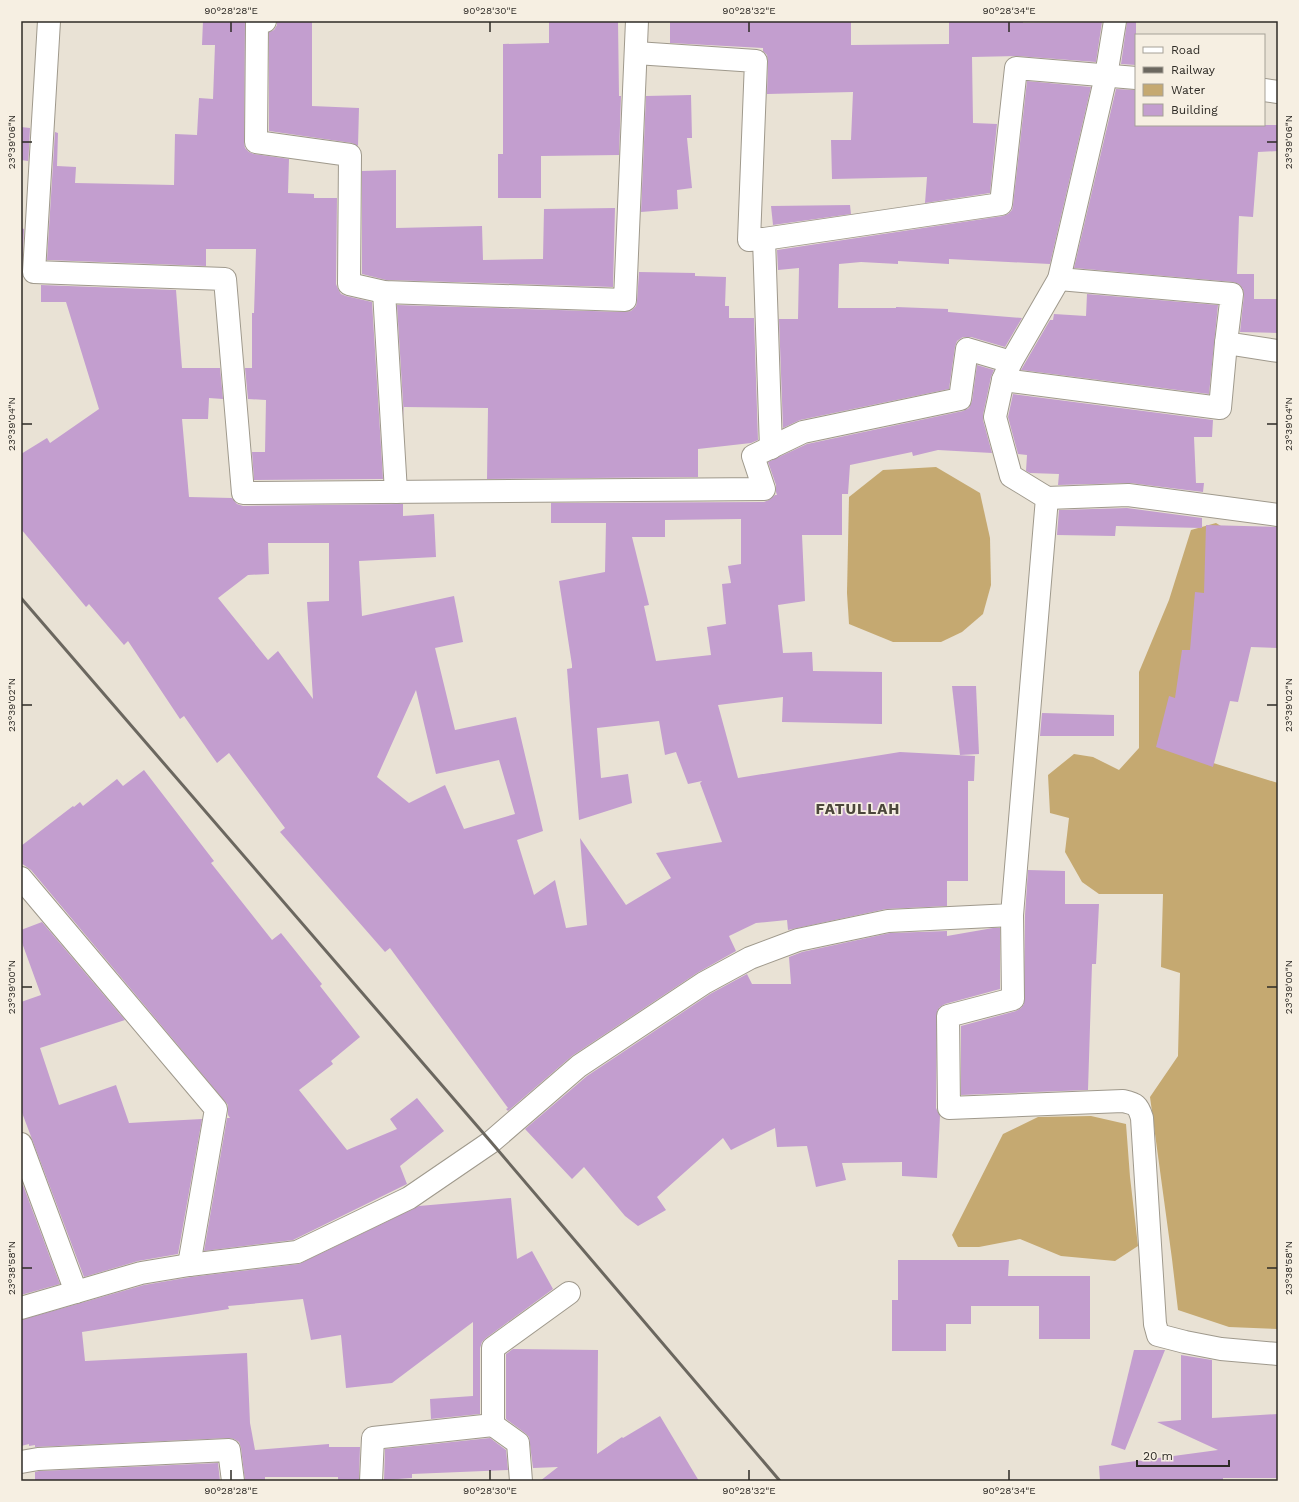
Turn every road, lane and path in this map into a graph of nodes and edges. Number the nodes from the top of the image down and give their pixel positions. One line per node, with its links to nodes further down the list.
1 (49, 21): 17 (street)
2 (265, 21): 12 (street)
3 (637, 21): 5 (street)
4 (1115, 21): 6 (street)
5 (636, 53): 10 (street); 12 (street)
6 (1106, 76): 7 (street); 10 (street); 11 (street)
7 (1135, 78)
8 (1265, 90): 9 (street)
9 (1278, 92)
10 (764, 239): 16 (street)
11 (1059, 279): 13 (street); 15 (street)
12 (384, 292): 17 (street)
13 (1226, 343): 14 (street); 15 (street)
14 (1278, 351)
15 (1007, 371): 16 (street); 18 (street)
16 (771, 448): 17 (street)
17 (396, 492)
18 (1047, 498): 19 (street); 21 (street)
19 (1278, 515)
20 (21, 878): 24 (street)
21 (1012, 915): 24 (street); 28 (street)
22 (21, 1144): 23 (street)
23 (26, 1174): 25 (street)
24 (189, 1265): 25 (street)
25 (76, 1292): 27 (street)
26 (569, 1293): 29 (street)
27 (21, 1308)
28 (1278, 1354)
29 (493, 1424): 32 (street); 33 (street)
30 (21, 1462): 31 (street)
31 (233, 1481)
32 (371, 1481)
33 (521, 1481)

